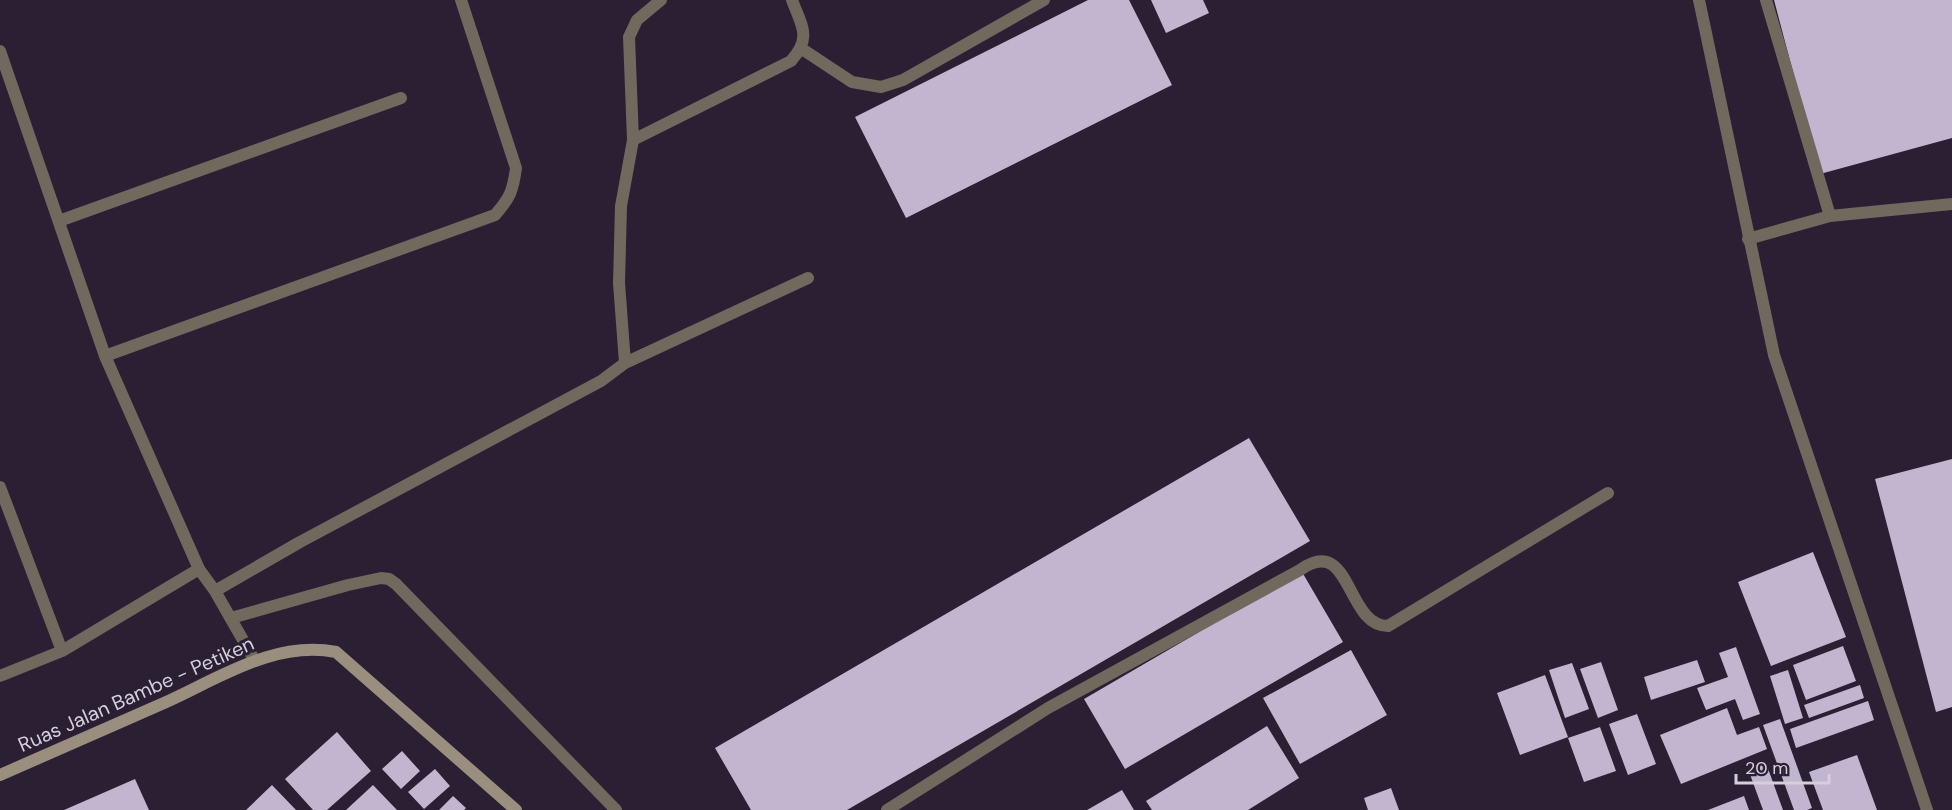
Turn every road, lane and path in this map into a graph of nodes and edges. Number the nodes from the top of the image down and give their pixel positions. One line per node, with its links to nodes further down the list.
1 (461, 0): 16 (street)
2 (661, 0): 10 (street)
3 (792, 0): 7 (street)
4 (1044, 0): 7 (street)
5 (1699, 0): 14 (street)
6 (1766, 0): 12 (street)
7 (802, 49): 10 (street)
8 (0, 51): 13 (street)
9 (402, 98): 13 (street)
10 (633, 140): 17 (street)
11 (1952, 204): 12 (street)
12 (1830, 216): 14 (street)
13 (59, 221): 16 (street)
14 (1748, 239): 30 (street)
15 (808, 278): 17 (street)
16 (105, 356): 20 (street)
17 (625, 363): 21 (street)
18 (0, 487): 23 (street)
19 (1608, 493): 29 (street)
20 (199, 569): 21 (street); 23 (street)
21 (215, 591): 22 (street)
22 (231, 618): 24 (street); 28 (street)
23 (62, 651): 25 (street)
24 (255, 661): 26 (main road, Ruas Jalan Bambe - Petiken); 27 (main road, Ruas Jalan Bambe - Petiken)
25 (0, 676)
26 (0, 775)
27 (516, 810)
28 (616, 810)
29 (888, 810)
30 (1927, 810)

